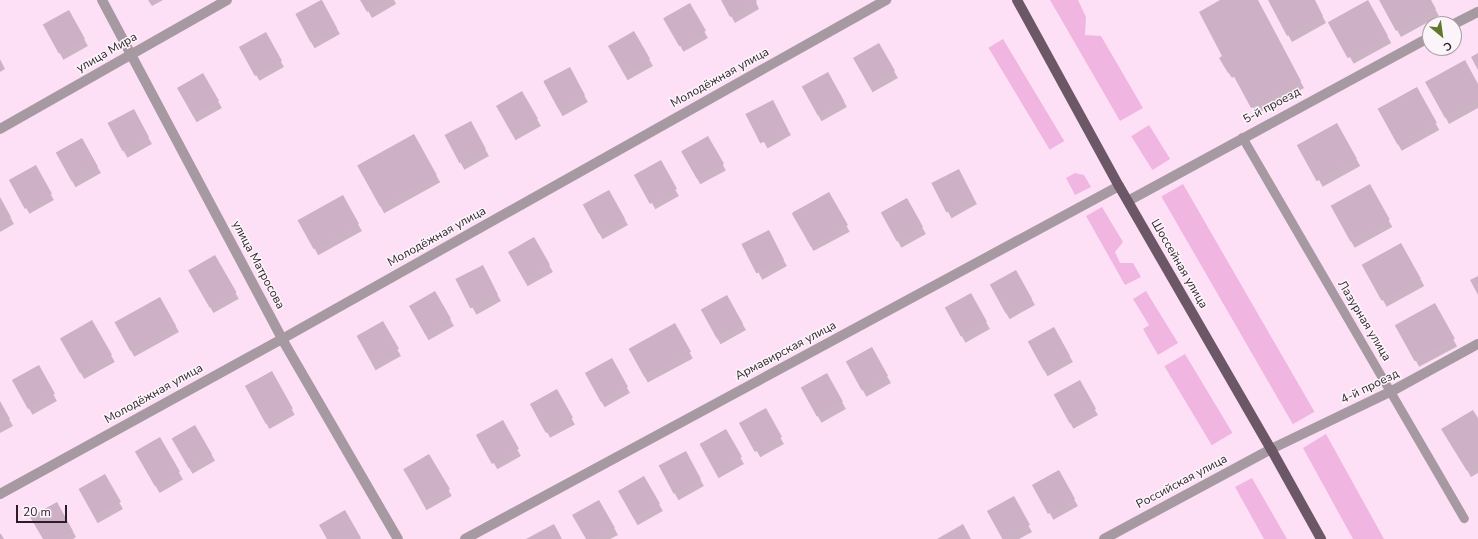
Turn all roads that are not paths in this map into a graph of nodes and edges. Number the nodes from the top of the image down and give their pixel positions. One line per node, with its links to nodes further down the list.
1 (102, 0): 8 (street, улица Матросова)
2 (227, 0): 8 (street, улица Мира)
3 (886, 0): 13 (street, Молодёжная улица)
4 (1017, 0): 11 (main road, Шоссейная улица)
5 (1478, 12): 6 (street)
6 (1462, 20)
7 (1422, 41): 10 (street, 5-й проезд)
8 (131, 53): 9 (street, улица Мира); 13 (street, улица Матросова)
9 (0, 129)
10 (1242, 137): 12 (street, 5-й проезд); 15 (lane, Лазурная улица)
11 (1119, 186): 12 (main road, Шоссейная улица); 20 (street, Армавирская улица)
12 (1128, 200): 16 (main road, Шоссейная улица)
13 (282, 339): 17 (street, Молодёжная улица); 19 (street, улица Матросова)
14 (1478, 344): 15 (street, 4-й проезд)
15 (1392, 391): 16 (street, 4-й проезд); 18 (lane, Лазурная улица)
16 (1271, 449): 21 (street, Российская улица); 22 (main road, Шоссейная улица)
17 (0, 494)
18 (1464, 518)
19 (398, 539)
20 (465, 539)
21 (1104, 539)
22 (1320, 539)

